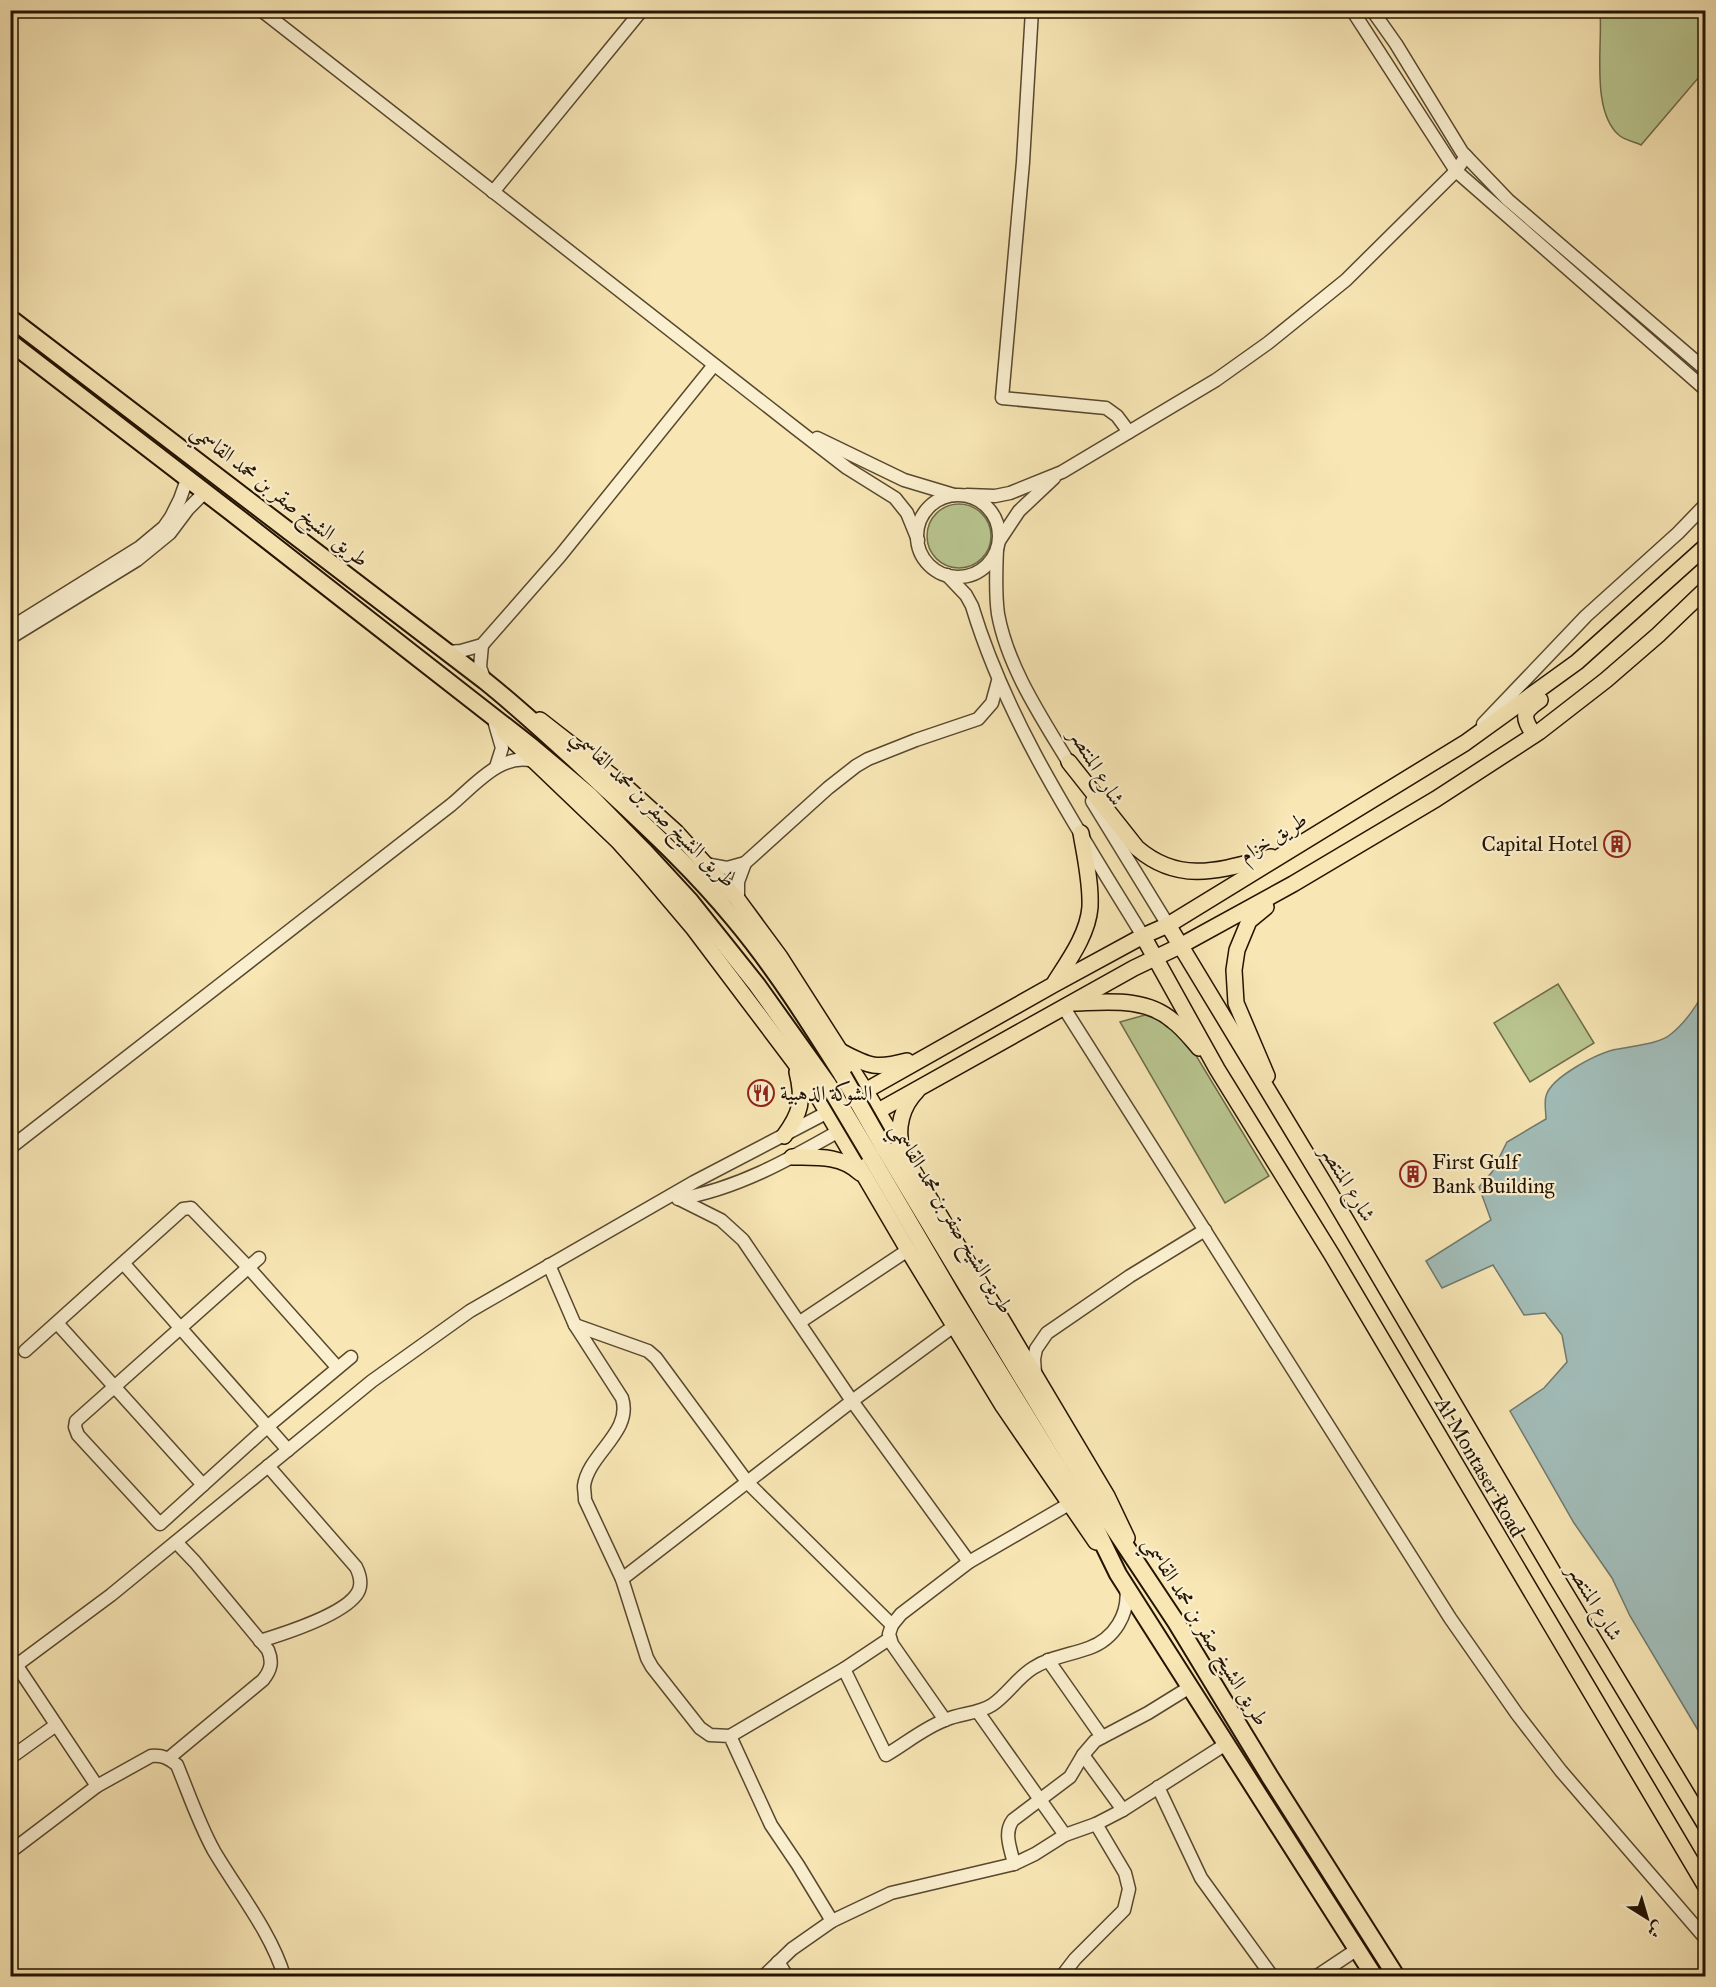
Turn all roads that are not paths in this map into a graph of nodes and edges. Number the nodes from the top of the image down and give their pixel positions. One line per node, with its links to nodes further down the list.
1 (261, 10): 8 (street)
2 (642, 10): 8 (street)
3 (1032, 10): 15 (street)
4 (1352, 10): 7 (street)
5 (1372, 10): 6 (street)
6 (1466, 156): 7 (street); 12 (street)
7 (1456, 171): 13 (street); 15 (street)
8 (493, 192): 11 (street)
9 (10, 318): 30 (highway, طريق الشيخ صقر بن محمد القاسمي)
10 (10, 342): 35 (highway, طريق الشيخ صقر بن محمد القاسمي)
11 (714, 365): 14 (street); 29 (street)
12 (1706, 370)
13 (1706, 390)
14 (794, 427): 18 (street); 22 (street)
15 (1129, 432): 16 (street)
16 (1062, 472): 19 (street); 23 (street)
17 (184, 485): 27 (street)
18 (954, 495): 19 (street); 22 (street)
19 (967, 495): 23 (street)
20 (200, 497): 28 (street)
21 (1706, 504): 38 (street)
22 (918, 540): 25 (street)
23 (998, 546): 25 (street); 40 (street, شارع المنتصر)
24 (1706, 546): 31 (main road, طريق خزام)
25 (947, 575): 33 (street)
26 (1706, 589): 37 (main road)
27 (10, 628)
28 (10, 638)
29 (482, 645): 30 (street); 32 (street)
30 (447, 651): 32 (highway, طريق الشيخ صقر بن محمد القاسمي)
31 (1577, 662): 37 (main road); 38 (main road, طريق خزام)
32 (485, 681): 34 (highway, طريق الشيخ صقر بن محمد القاسمي)
33 (998, 681): 42 (street); 44 (street)
34 (505, 697): 45 (main road); 66 (highway, طريق الشيخ صقر بن محمد القاسمي, bridge)
35 (481, 709): 36 (main road); 66 (highway, طريق الشيخ صقر بن محمد القاسمي, bridge)
36 (495, 723): 39 (main road); 41 (street)
37 (1534, 735): 46 (main road)
38 (1465, 743): 43 (main road, طريق خزام)
39 (532, 761): 41 (street); 56 (main road)
40 (1069, 762): 43 (main road); 48 (street, شارع المنتصر)
41 (496, 767): 65 (street)
42 (1081, 832): 49 (street); 52 (main road)
43 (1286, 854): 48 (main road, طريق خزام)
44 (745, 863): 45 (street); 47 (street)
45 (705, 864): 47 (main road)
46 (1293, 884): 50 (main road); 62 (main road)
47 (738, 900): 54 (main road)
48 (1168, 925): 49 (main road, طريق خزام); 50 (main road, شارع المنتصر)
49 (1143, 936): 51 (main road); 52 (main road, طريق خزام)
50 (1180, 946): 51 (main road); 62 (main road, شارع المنتصر)
51 (1155, 958): 53 (main road); 57 (main road)
52 (1053, 985): 55 (main road, طريق خزام)
53 (1068, 1006): 57 (main road); 58 (main road); 71 (street)
54 (840, 1051): 55 (main road); 59 (main road)
55 (925, 1057): 59 (main road, طريق خزام)
56 (795, 1063): 61 (main road); 64 (main road)
57 (1217, 1069): 126 (main road, Al Montaser Road)
58 (928, 1082): 60 (main road); 68 (main road)
59 (866, 1090): 60 (main road); 61 (main road, طريق خزام)
60 (878, 1111): 63 (main road); 68 (main road)
61 (828, 1112): 63 (main road); 64 (street)
62 (1286, 1123): 122 (main road, شارع المنتصر)
63 (839, 1131): 67 (street); 69 (main road)
64 (784, 1136): 70 (street)
65 (10, 1148)
66 (877, 1152): 96 (highway, طريق الشيخ صقر بن محمد القاسمي); 98 (highway, طريق الشيخ صقر بن محمد القاسمي)
67 (792, 1157): 69 (main road); 70 (street)
68 (905, 1157): 85 (main road)
69 (864, 1177): 72 (main road)
70 (673, 1199): 75 (street); 77 (street)
71 (1205, 1230): 85 (street); 128 (street)
72 (908, 1250): 77 (street); 80 (main road)
73 (259, 1258): 76 (street)
74 (124, 1264): 76 (street); 78 (street); 81 (street)
75 (549, 1265): 79 (street); 89 (street)
76 (248, 1267): 81 (street); 84 (street)
77 (800, 1322): 87 (street)
78 (57, 1323): 82 (street); 86 (street)
79 (575, 1325): 91 (street); 97 (street)
80 (954, 1326): 87 (street); 93 (main road)
81 (179, 1329): 86 (street); 88 (street)
82 (25, 1351)
83 (351, 1357): 84 (street)
84 (337, 1367): 88 (street)
85 (1036, 1378): 96 (main road)
86 (115, 1387): 92 (street); 92 (street)
87 (852, 1401): 91 (street); 95 (street)
88 (267, 1427): 89 (street); 92 (street)
89 (288, 1450): 90 (street)
90 (268, 1466): 94 (street); 103 (street)
91 (748, 1483): 97 (street); 101 (street)
92 (203, 1485)
93 (1069, 1504): 95 (street); 98 (main road)
94 (176, 1542): 103 (street); 105 (street)
95 (969, 1562): 101 (street)
96 (1141, 1567): 138 (highway, طريق الشيخ صقر بن محمد القاسمي)
97 (622, 1579): 111 (street)
98 (1122, 1580): 99 (street); 100 (highway, طريق الشيخ صقر بن محمد القاسمي)
99 (1121, 1621): 100 (street); 104 (street)
100 (1150, 1624): 107 (highway, طريق الشيخ صقر بن محمد القاسمي)
101 (892, 1626): 102 (street)
102 (889, 1639): 106 (street); 109 (street)
103 (260, 1641): 116 (street)
104 (1047, 1660): 108 (street); 112 (street)
105 (14, 1668): 110 (street)
106 (844, 1669): 109 (street); 111 (street)
107 (1190, 1687): 112 (street); 113 (highway, طريق الشيخ صقر بن محمد القاسمي)
108 (978, 1712): 109 (street); 119 (street)
109 (945, 1720)
110 (56, 1725): 115 (street); 117 (street)
111 (730, 1736): 127 (street)
112 (1102, 1737): 114 (street)
113 (1226, 1744): 118 (street); 129 (highway, طريق الشيخ صقر بن محمد القاسمي)
114 (1083, 1755): 119 (street); 120 (street)
115 (10, 1758)
116 (169, 1758): 117 (street); 131 (street)
117 (97, 1786): 124 (street)
118 (1158, 1788): 120 (street); 135 (street)
119 (1040, 1800): 123 (street); 125 (street)
120 (1123, 1810): 121 (street)
121 (1096, 1824): 123 (street); 134 (street)
122 (1706, 1826)
123 (1065, 1835): 125 (street)
124 (10, 1852)
125 (1014, 1864): 127 (street)
126 (1706, 1887)
127 (832, 1921): 130 (street)
128 (1706, 1938)
129 (1356, 1950): 136 (street); 137 (highway, طريق الشيخ صقر بن محمد القاسمي)
130 (778, 1962): 132 (street); 133 (street)
131 (284, 1977)
132 (764, 1977)
133 (787, 1977)
134 (1062, 1977)
135 (1272, 1977)
136 (1317, 1977)
137 (1374, 1977)
138 (1396, 1977)

